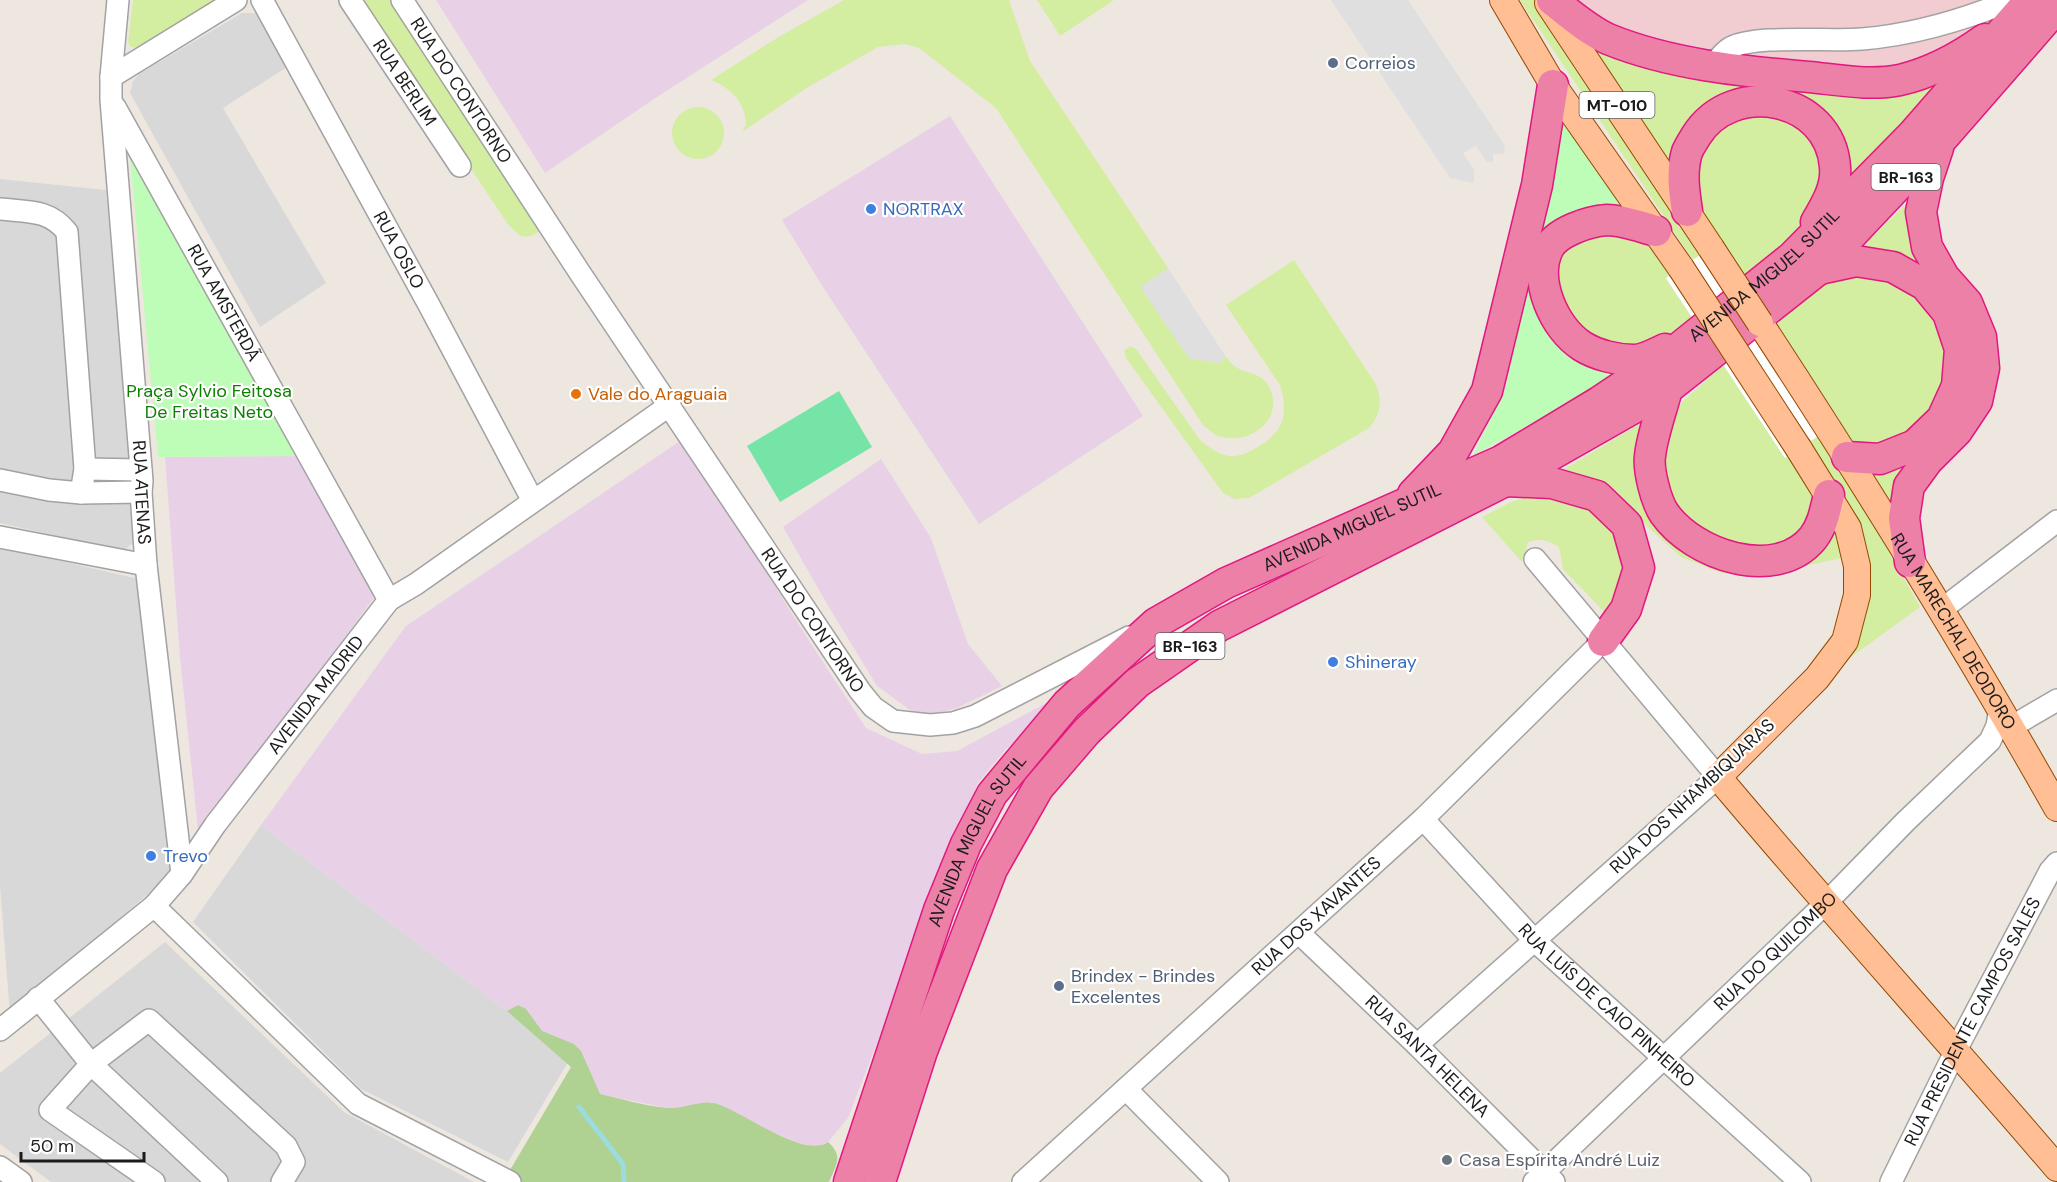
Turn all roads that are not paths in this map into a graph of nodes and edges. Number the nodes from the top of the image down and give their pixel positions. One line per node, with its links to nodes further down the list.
1 (118, 0): 12 (street, RUA ATENAS)
2 (236, 0): 12 (street)
3 (262, 0): 32 (street, RUA OSLO)
4 (350, 0): 16 (street, RUA BERLIM)
5 (402, 0): 23 (street, RUA DO CONTORNO)
6 (1503, 0): 13 (main road, MT-010)
7 (1546, 0): 18 (main road, MT-010)
8 (1552, 0): 11 (highway)
9 (2020, 4): 11 (street); 11 (highway); 20 (highway, AVENIDA MIGUEL SUTIL / BR-163)
10 (2057, 6): 15 (highway, AVENIDA MIGUEL SUTIL / BR-163)
11 (1711, 68)
12 (111, 77): 14 (street, RUA ATENAS)
13 (1553, 85): 19 (main road, MT-010); 33 (highway)
14 (111, 100): 26 (street, RUA ATENAS); 39 (street, RUA AMSTERDÃ)
15 (1941, 140): 20 (highway, AVENIDA MIGUEL SUTIL / BR-163); 37 (highway)
16 (460, 166)
17 (0, 209): 25 (street)
18 (1687, 211): 20 (highway); 24 (main road, RUA MARECHAL DEODORO / MT-010, bridge)
19 (1656, 231): 21 (highway); 31 (main road, RUA DOS NHAMBIQUARAS / MT-010, bridge)
20 (1812, 256): 21 (highway, AVENIDA MIGUEL SUTIL / BR-163); 22 (highway, AVENIDA MIGUEL SUTIL / BR-163); 24 (highway)
21 (1690, 340): 33 (highway, AVENIDA MIGUEL SUTIL)
22 (1667, 389): 28 (highway, AVENIDA MIGUEL SUTIL / BR-163); 31 (highway)
23 (670, 405): 32 (street, AVENIDA MADRID); 41 (street, RUA DO CONTORNO)
24 (1847, 457): 37 (main road, RUA MARECHAL DEODORO)
25 (85, 469): 26 (street); 30 (street)
26 (141, 470): 29 (street, RUA ATENAS)
27 (0, 480): 30 (street)
28 (1505, 481): 42 (highway); 71 (highway, AVENIDA MIGUEL SUTIL / BR-163)
29 (141, 492): 30 (street); 38 (street, RUA ATENAS)
30 (81, 493)
31 (1829, 495): 45 (main road, RUA DOS NHAMBIQUARAS)
32 (533, 501): 39 (street, AVENIDA MADRID)
33 (1383, 515): 41 (highway, AVENIDA MIGUEL SUTIL)
34 (2057, 521): 40 (street)
35 (0, 537): 38 (street)
36 (1535, 559): 42 (street)
37 (1910, 562): 40 (main road, RUA MARECHAL DEODORO)
38 (146, 566): 50 (street, RUA ATENAS)
39 (388, 600): 50 (street, AVENIDA MADRID)
40 (1941, 610): 44 (main road, RUA MARECHAL DEODORO)
41 (1156, 623): 70 (highway, AVENIDA MIGUEL SUTIL / BR-163)
42 (1603, 641): 45 (street); 48 (street, RUA DOS XAVANTES)
43 (2057, 700): 44 (street)
44 (2005, 717): 46 (main road, RUA MARECHAL DEODORO); 51 (street, RUA DO QUILOMBO)
45 (1718, 777): 51 (main road); 54 (street, RUA DOS NHAMBIQUARAS)
46 (2050, 789): 47 (main road, RUA MARECHAL DEODORO)
47 (2057, 808)
48 (1424, 819): 53 (street, RUA DOS XAVANTES); 54 (street, RUA LUÍS DE CAIO PINHEIRO)
49 (2057, 863): 58 (street, RUA PRESIDENTE CAMPOS SALES)
50 (182, 874): 52 (street, AVENIDA MADRID)
51 (1825, 904): 58 (main road); 59 (street, RUA DO QUILOMBO)
52 (154, 906): 55 (street, AVENIDA MADRID); 69 (street)
53 (1299, 933): 57 (street, RUA SANTA HELENA); 61 (street, RUA DOS XAVANTES)
54 (1534, 940): 57 (street, RUA DOS NHAMBIQUARAS); 59 (street, RUA LUÍS DE CAIO PINHEIRO)
55 (38, 998): 56 (street, AVENIDA MADRID); 60 (street)
56 (0, 1027)
57 (1417, 1045): 64 (street, RUA SANTA HELENA)
58 (1956, 1050): 63 (main road); 75 (street, RUA PRESIDENTE CAMPOS SALES)
59 (1663, 1059): 64 (street, RUA DO QUILOMBO); 74 (street, RUA LUÍS DE CAIO PINHEIRO)
60 (91, 1064): 66 (street); 67 (street); 68 (street)
61 (1126, 1089): 72 (street, RUA DOS XAVANTES); 73 (street)
62 (0, 1167): 65 (street)
63 (2057, 1168)
64 (1544, 1179)
65 (21, 1182)
66 (154, 1182)
67 (217, 1182)
68 (282, 1182)
69 (510, 1182)
70 (849, 1182)
71 (880, 1182)
72 (1023, 1182)
73 (1218, 1182)
74 (1800, 1182)
75 (1891, 1182)

